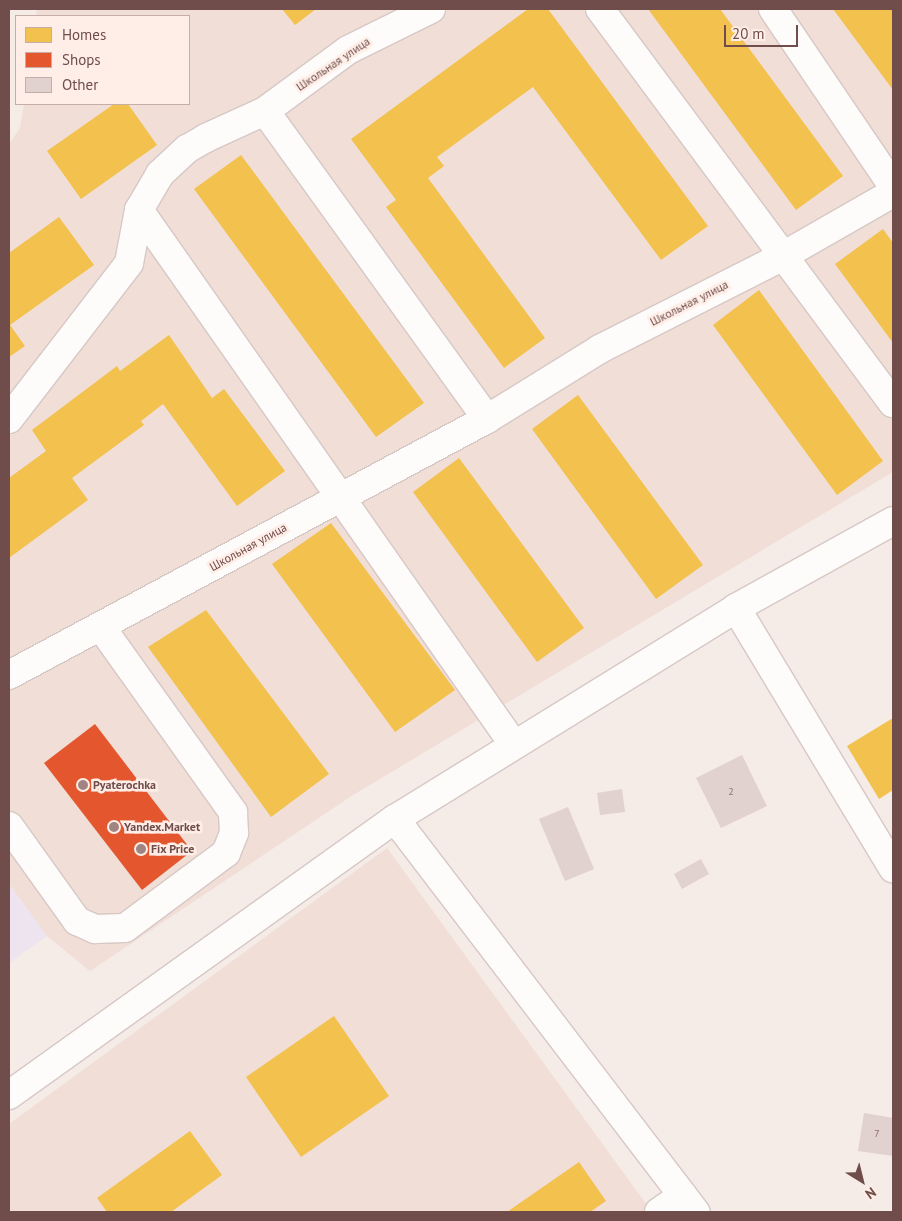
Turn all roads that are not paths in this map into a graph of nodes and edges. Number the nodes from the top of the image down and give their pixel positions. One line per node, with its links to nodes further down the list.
1 (431, 9): 4 (street, Школьная улица)
2 (600, 9): 8 (street)
3 (773, 9): 5 (street)
4 (265, 111): 7 (street, Школьная улица); 11 (street)
5 (893, 186)
6 (893, 193): 8 (street, Школьная улица)
7 (139, 210): 10 (street, Школьная улица); 12 (street)
8 (783, 256): 9 (street); 11 (street, Школьная улица)
9 (893, 403)
10 (9, 419)
11 (487, 419): 12 (street, Школьная улица)
12 (340, 495): 15 (street, Школьная улица); 17 (street)
13 (893, 521): 14 (street)
14 (736, 608): 17 (street); 20 (street)
15 (101, 627): 16 (street, Школьная улица); 19 (street)
16 (9, 676)
17 (514, 745): 18 (street)
18 (395, 819): 21 (street); 22 (street)
19 (9, 826)
20 (890, 856)
21 (9, 1095)
22 (690, 1204): 23 (street)
23 (659, 1212)

